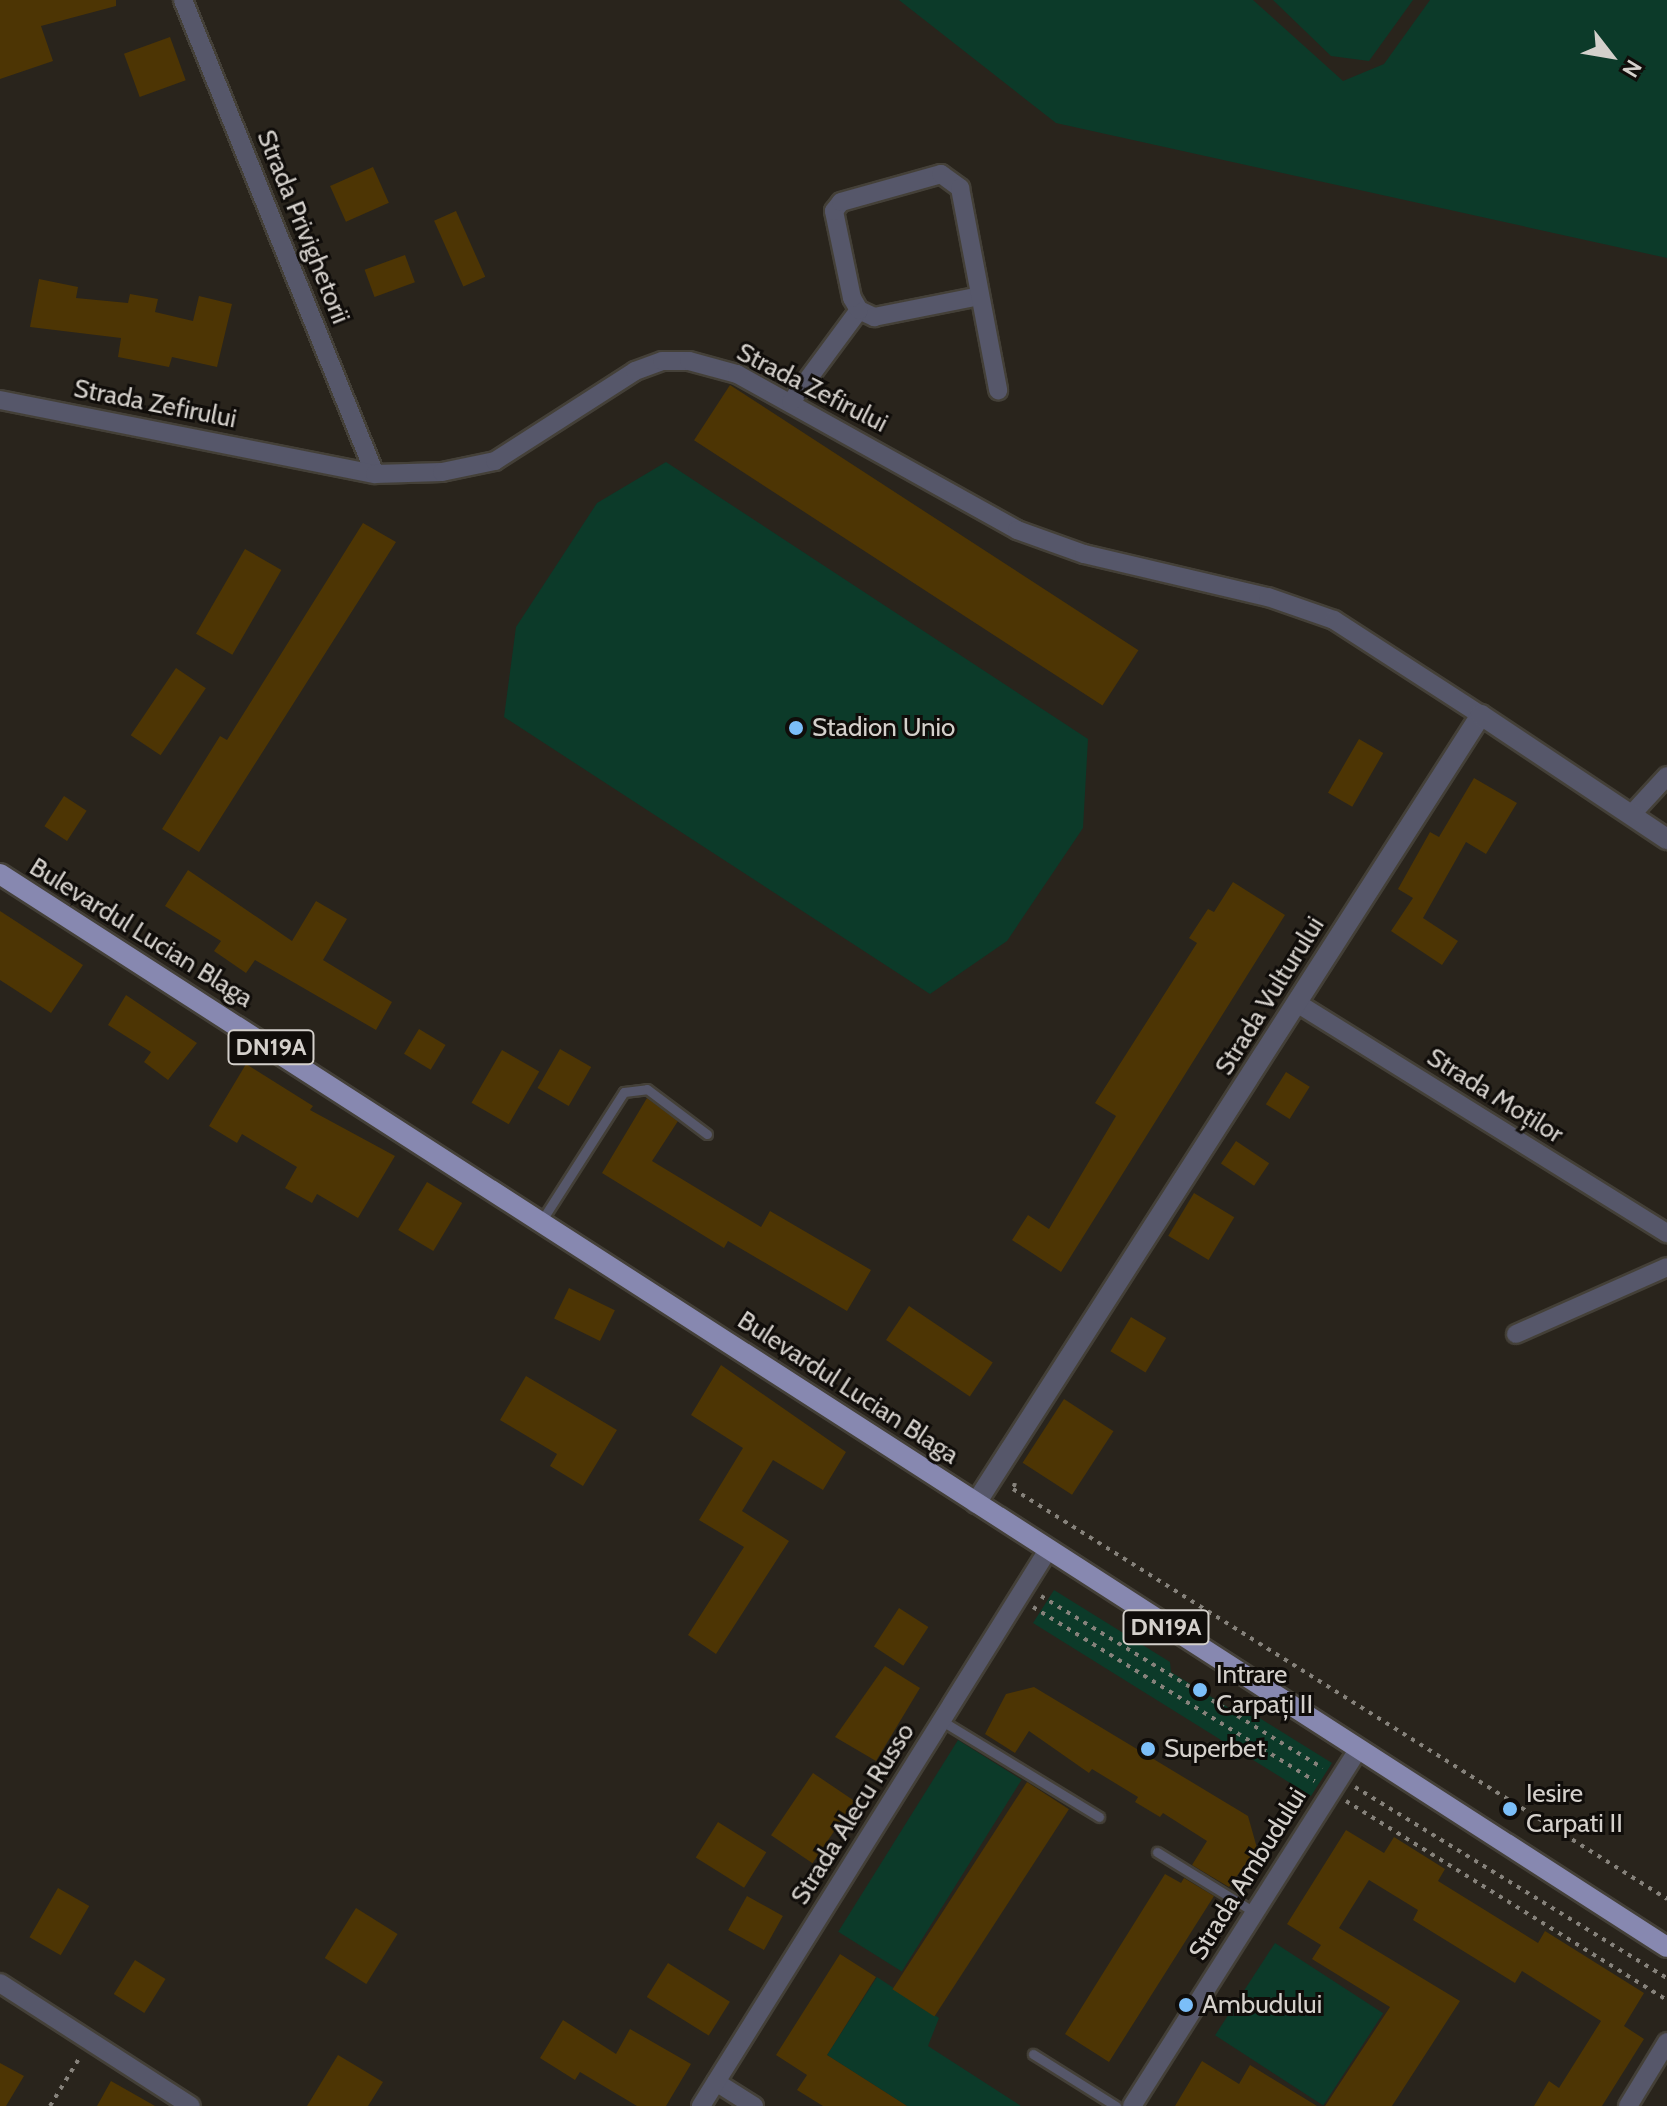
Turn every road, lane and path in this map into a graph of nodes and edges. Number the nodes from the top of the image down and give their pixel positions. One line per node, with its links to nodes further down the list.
1 (183, 0): 7 (street, Strada Privighetorii)
2 (980, 296): 3 (street); 3 (street); 4 (street)
3 (859, 310): 6 (street)
4 (998, 390)
5 (0, 400): 7 (street, Strada Zefirului)
6 (791, 402): 7 (street, Strada Zefirului); 8 (street, Strada Zefirului)
7 (375, 474)
8 (1481, 715): 10 (street); 13 (street, Strada Vulturului)
9 (1667, 776): 10 (street)
10 (1631, 815): 11 (street)
11 (1667, 839)
12 (0, 874): 15 (main road, Bulevardul Lucian Blaga / DN19A)
13 (1297, 1003): 16 (street, Strada Moților); 20 (street, Strada Vulturului)
14 (707, 1134): 15 (lane)
15 (542, 1220): 20 (main road, Bulevardul Lucian Blaga / DN19A)
16 (1667, 1233)
17 (1667, 1267): 18 (street)
18 (1516, 1334)
19 (1016, 1474): 26 (path)
20 (976, 1503): 21 (main road, Bulevardul Lucian Blaga / DN19A)
21 (1048, 1550): 22 (street, Strada Alecu Russo); 23 (main road, Bulevardul Lucian Blaga / DN19A)
22 (942, 1721): 24 (lane); 33 (street, Strada Alecu Russo)
23 (1357, 1751): 27 (street, Strada Ambudului); 28 (main road, Bulevardul Lucian Blaga / DN19A)
24 (1099, 1817)
25 (1157, 1852): 27 (lane)
26 (1667, 1899)
27 (1254, 1912): 39 (street, Strada Ambudului)
28 (1667, 1947)
29 (0, 1983): 30 (street)
30 (90, 2040): 34 (path); 35 (street)
31 (1667, 2042): 40 (street)
32 (1033, 2054): 38 (lane)
33 (716, 2082): 36 (street, Strada Alecu Russo); 37 (street)
34 (50, 2106)
35 (191, 2106)
36 (701, 2106)
37 (754, 2106)
38 (1116, 2106)
39 (1132, 2106)
40 (1628, 2106)

